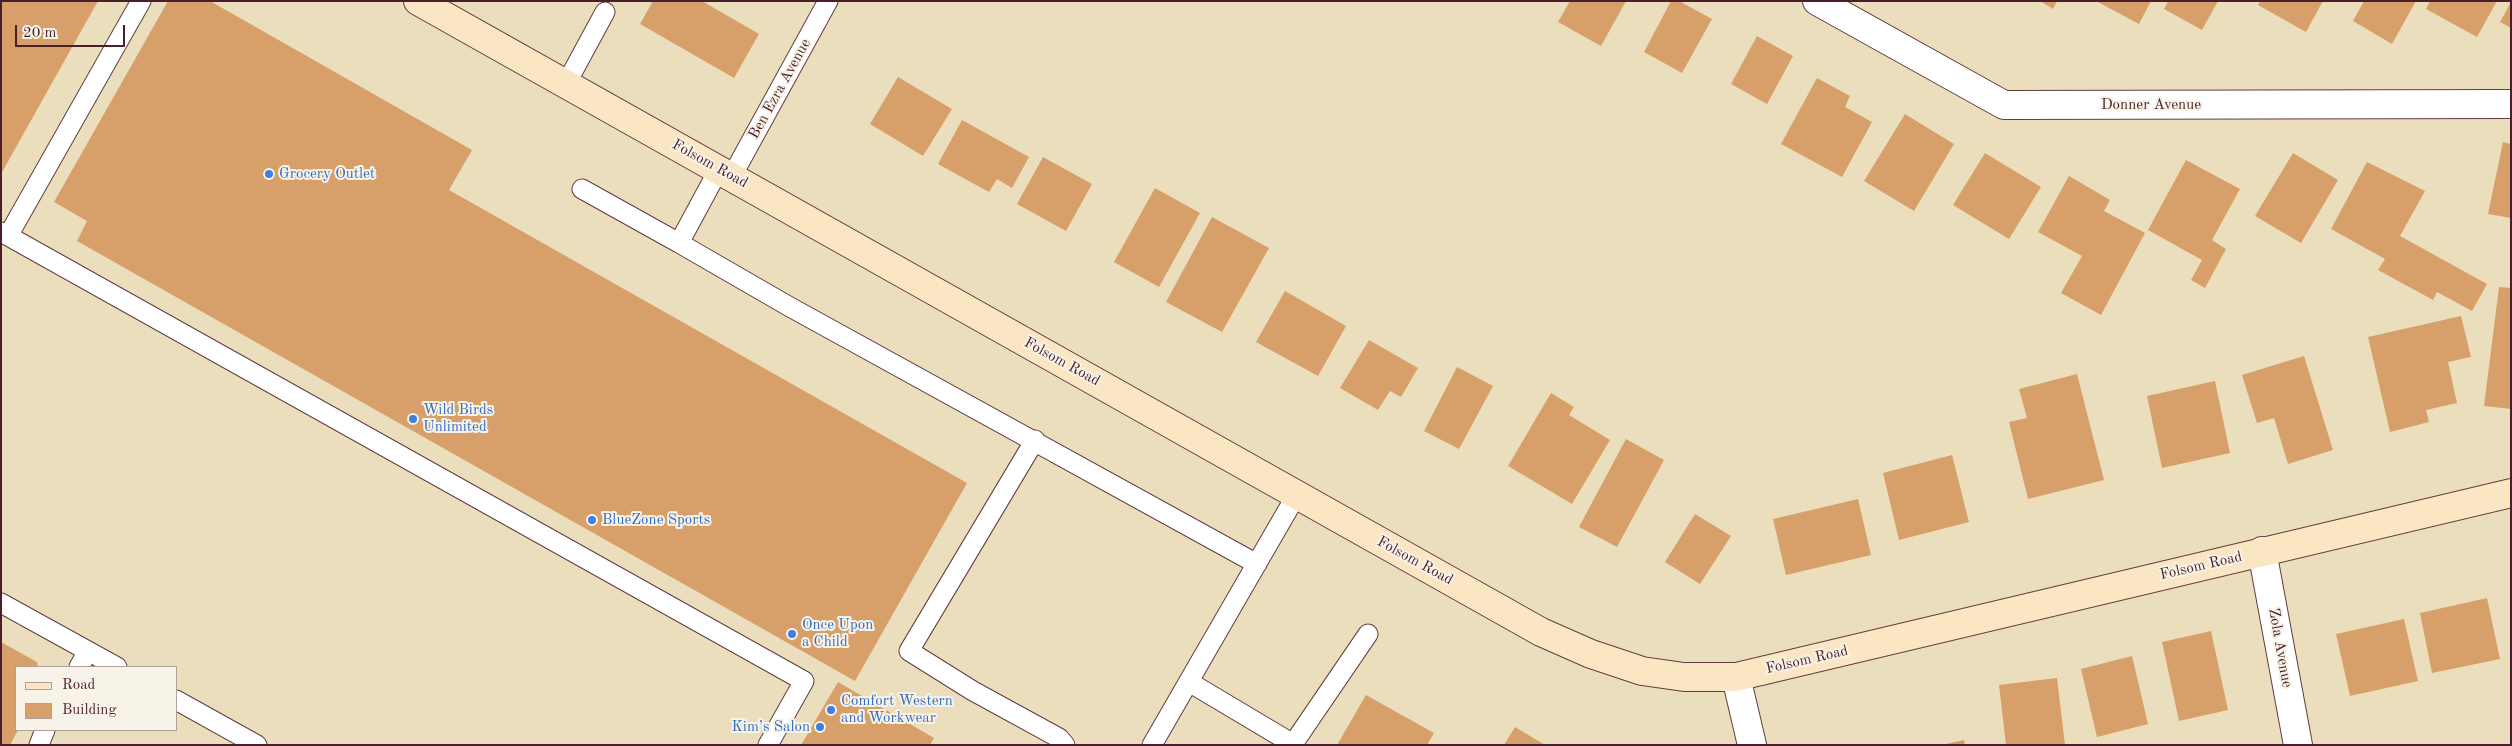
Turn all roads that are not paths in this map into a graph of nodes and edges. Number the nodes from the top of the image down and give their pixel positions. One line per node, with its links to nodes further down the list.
1 (141, 1): 10 (lane)
2 (418, 1): 6 (street, Folsom Road)
3 (828, 1): 8 (lane, Ben Ezra Avenue)
4 (1818, 1): 7 (street, Donner Avenue)
5 (605, 12): 6 (lane)
6 (566, 84): 8 (street, Folsom Road)
7 (2511, 104)
8 (726, 172): 11 (lane, Ben Ezra Avenue); 14 (street, Folsom Road)
9 (582, 189): 11 (lane)
10 (5, 234): 27 (lane)
11 (679, 242): 12 (lane)
12 (1035, 440): 16 (lane); 28 (lane)
13 (2511, 493): 15 (street, Folsom Road)
14 (1297, 494): 16 (lane); 21 (street, Folsom Road)
15 (2262, 552): 21 (street, Folsom Road); 31 (street, Zola Avenue)
16 (1257, 564): 22 (lane)
17 (1, 603): 19 (lane)
18 (1368, 634): 22 (lane)
19 (83, 659): 20 (lane)
20 (113, 666)
21 (1736, 677): 30 (street)
22 (1188, 682): 29 (lane)
23 (178, 701): 26 (lane)
24 (45, 731): 25 (lane)
25 (39, 745)
26 (256, 745)
27 (768, 745)
28 (1066, 745)
29 (1152, 745)
30 (1752, 745)
31 (2298, 745)

